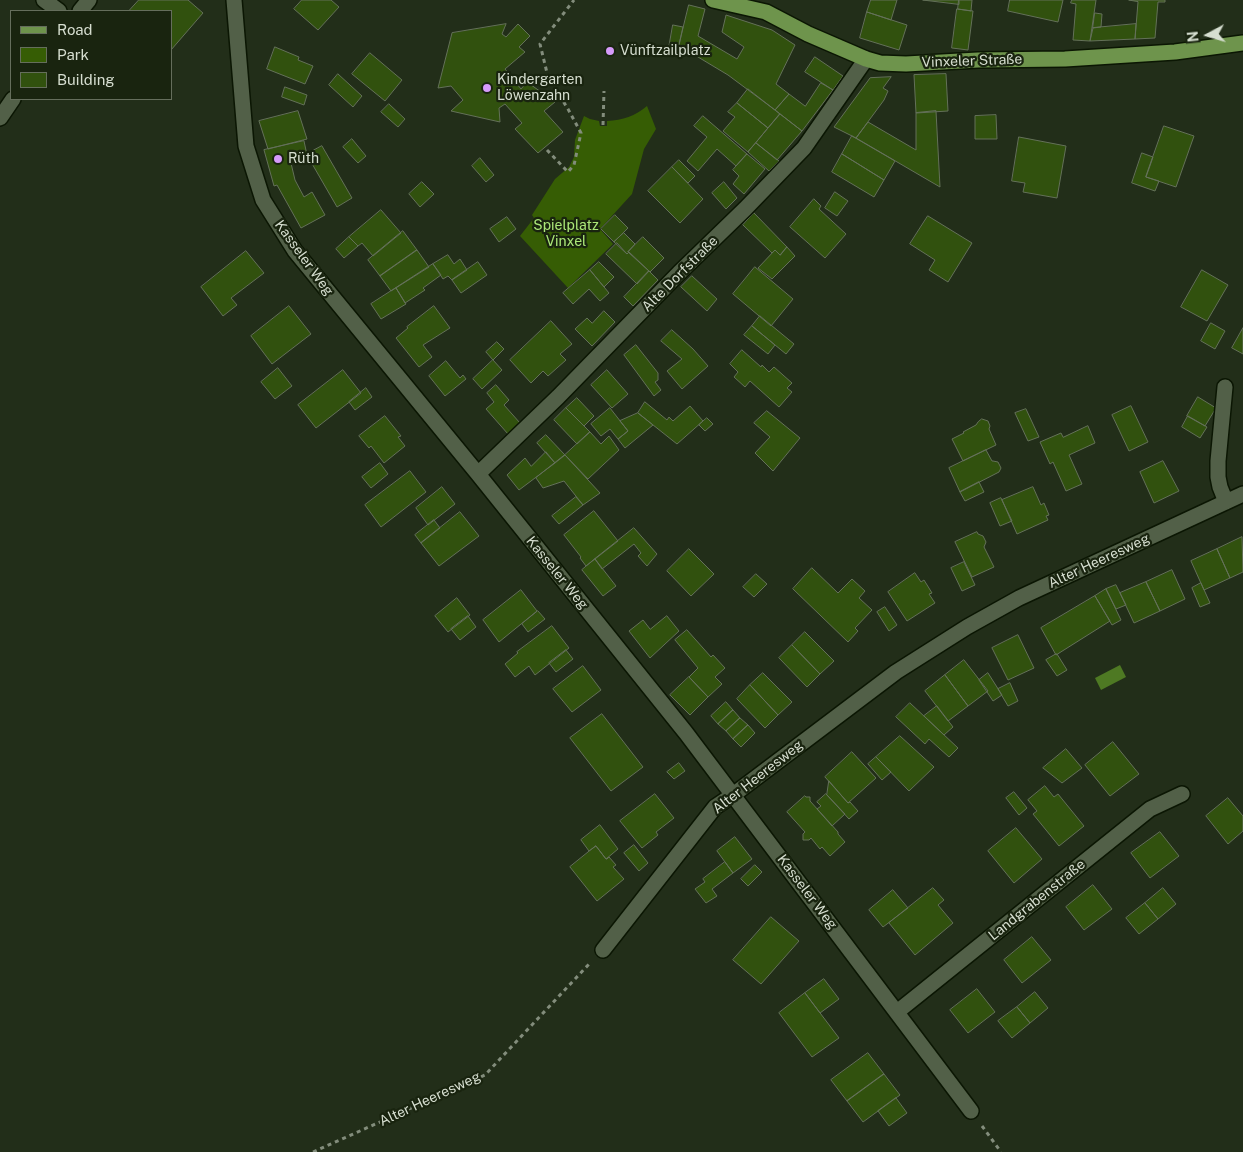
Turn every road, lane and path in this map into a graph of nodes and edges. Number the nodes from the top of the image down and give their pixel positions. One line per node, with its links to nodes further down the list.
1 (44, 0): 6 (street)
2 (89, 0): 7 (street)
3 (234, 0): 16 (street, Kasseler Weg)
4 (574, 0): 14 (path)
5 (713, 0): 9 (main road, Vinxeler Straße)
6 (59, 10)
7 (81, 10)
8 (1243, 43): 9 (main road, Vinxeler Straße)
9 (866, 59): 16 (street, Alte Dorfstraße)
10 (604, 91): 13 (path)
11 (12, 100): 12 (street)
12 (0, 118)
13 (603, 125)
14 (548, 150)
15 (1225, 387): 18 (street)
16 (478, 474): 20 (street, Kasseler Weg)
17 (1243, 494): 18 (street, Alter Heeresweg)
18 (1226, 502): 20 (street, Alter Heeresweg)
19 (1182, 794): 22 (street, Landgrabenstraße)
20 (733, 795): 21 (street, Alter Heeresweg); 22 (street, Kasseler Weg)
21 (602, 950): 24 (path, Alter Heeresweg)
22 (897, 1012): 23 (street, Kasseler Weg)
23 (971, 1111): 25 (path)
24 (313, 1152)
25 (1001, 1152)

